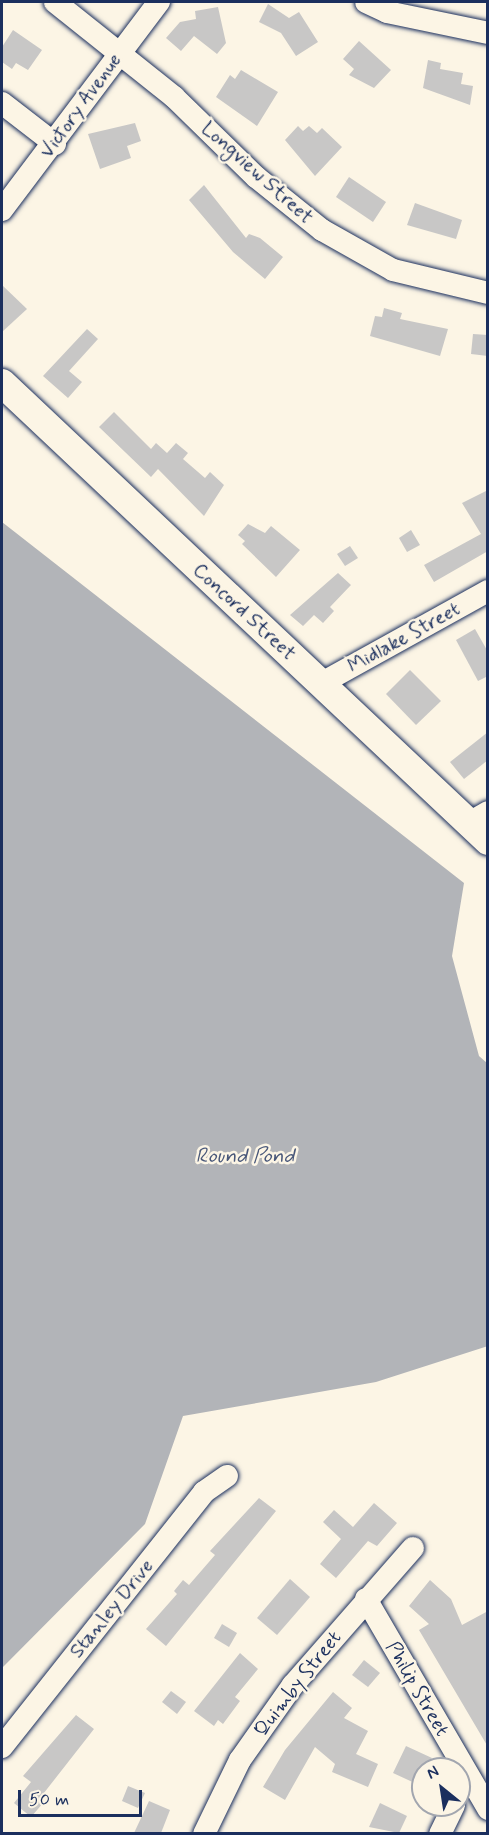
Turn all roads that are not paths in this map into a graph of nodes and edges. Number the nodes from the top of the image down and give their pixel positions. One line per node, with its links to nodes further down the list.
1 (54, 2): 5 (street, Longview Street)
2 (159, 2): 5 (street, Victory Avenue)
3 (366, 2): 4 (street)
4 (488, 33)
5 (120, 53): 7 (street, Victory Avenue); 9 (street, Longview Street)
6 (2, 103): 7 (street)
7 (56, 144): 8 (street, Victory Avenue)
8 (2, 210)
9 (488, 293)
10 (2, 383): 12 (main road, Concord Street)
11 (488, 591): 12 (street, Midlake Street)
12 (320, 684): 13 (main road, Concord Street)
13 (481, 825)
14 (227, 1476): 17 (street, Stanley Drive)
15 (413, 1548): 16 (street, Quimby Street)
16 (366, 1599): 18 (street, Philip Street); 22 (street, Quimby Street)
17 (2, 1747)
18 (449, 1757)
19 (471, 1792): 20 (street, Philip Street)
20 (488, 1809)
21 (448, 1817): 23 (street)
22 (204, 1833)
23 (440, 1833)

